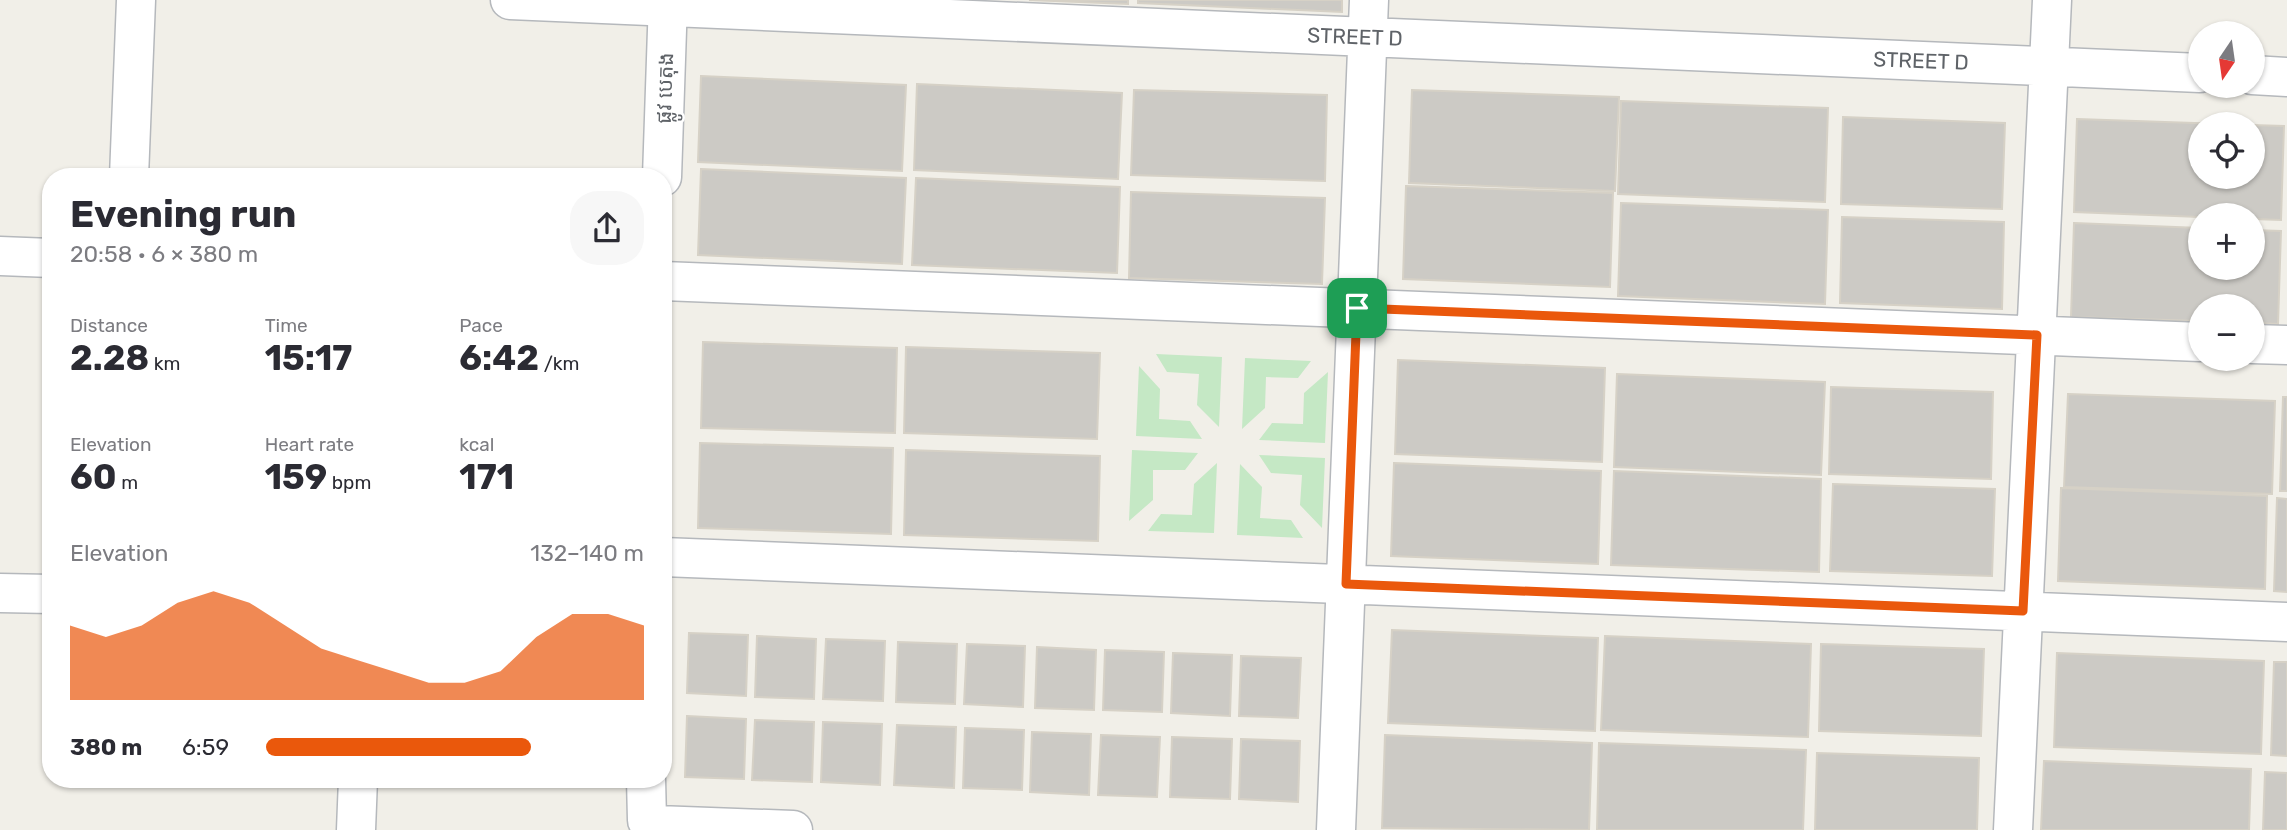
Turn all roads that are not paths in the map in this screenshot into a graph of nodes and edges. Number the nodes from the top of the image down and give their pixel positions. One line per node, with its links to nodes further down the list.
1 (136, 0): 10 (street)
2 (510, 0): 4 (street, STREET D)
3 (2052, 0): 6 (street)
4 (667, 3): 5 (street, STREET D); 11 (street, ផ្លូវ បេតុង)
5 (1369, 19): 6 (street, STREET D); 15 (street)
6 (2049, 66): 7 (street, STREET D); 16 (street)
7 (2188, 72)
8 (2265, 76): 9 (street)
9 (2287, 77)
10 (129, 168)
11 (662, 168)
12 (0, 256): 13 (street)
13 (42, 258)
14 (672, 281): 15 (street)
15 (1357, 308): 16 (street); 21 (street)
16 (2037, 335): 17 (street); 24 (street)
17 (2188, 341)
18 (2265, 344): 19 (street)
19 (2287, 345)
20 (672, 557): 21 (street)
21 (1346, 584): 24 (street); 30 (street)
22 (0, 593): 23 (street)
23 (42, 594)
24 (2023, 611): 25 (street); 31 (street)
25 (2287, 622)
26 (358, 788): 28 (street)
27 (646, 788): 29 (street)
28 (356, 830)
29 (793, 830)
30 (1336, 830)
31 (2013, 830)

